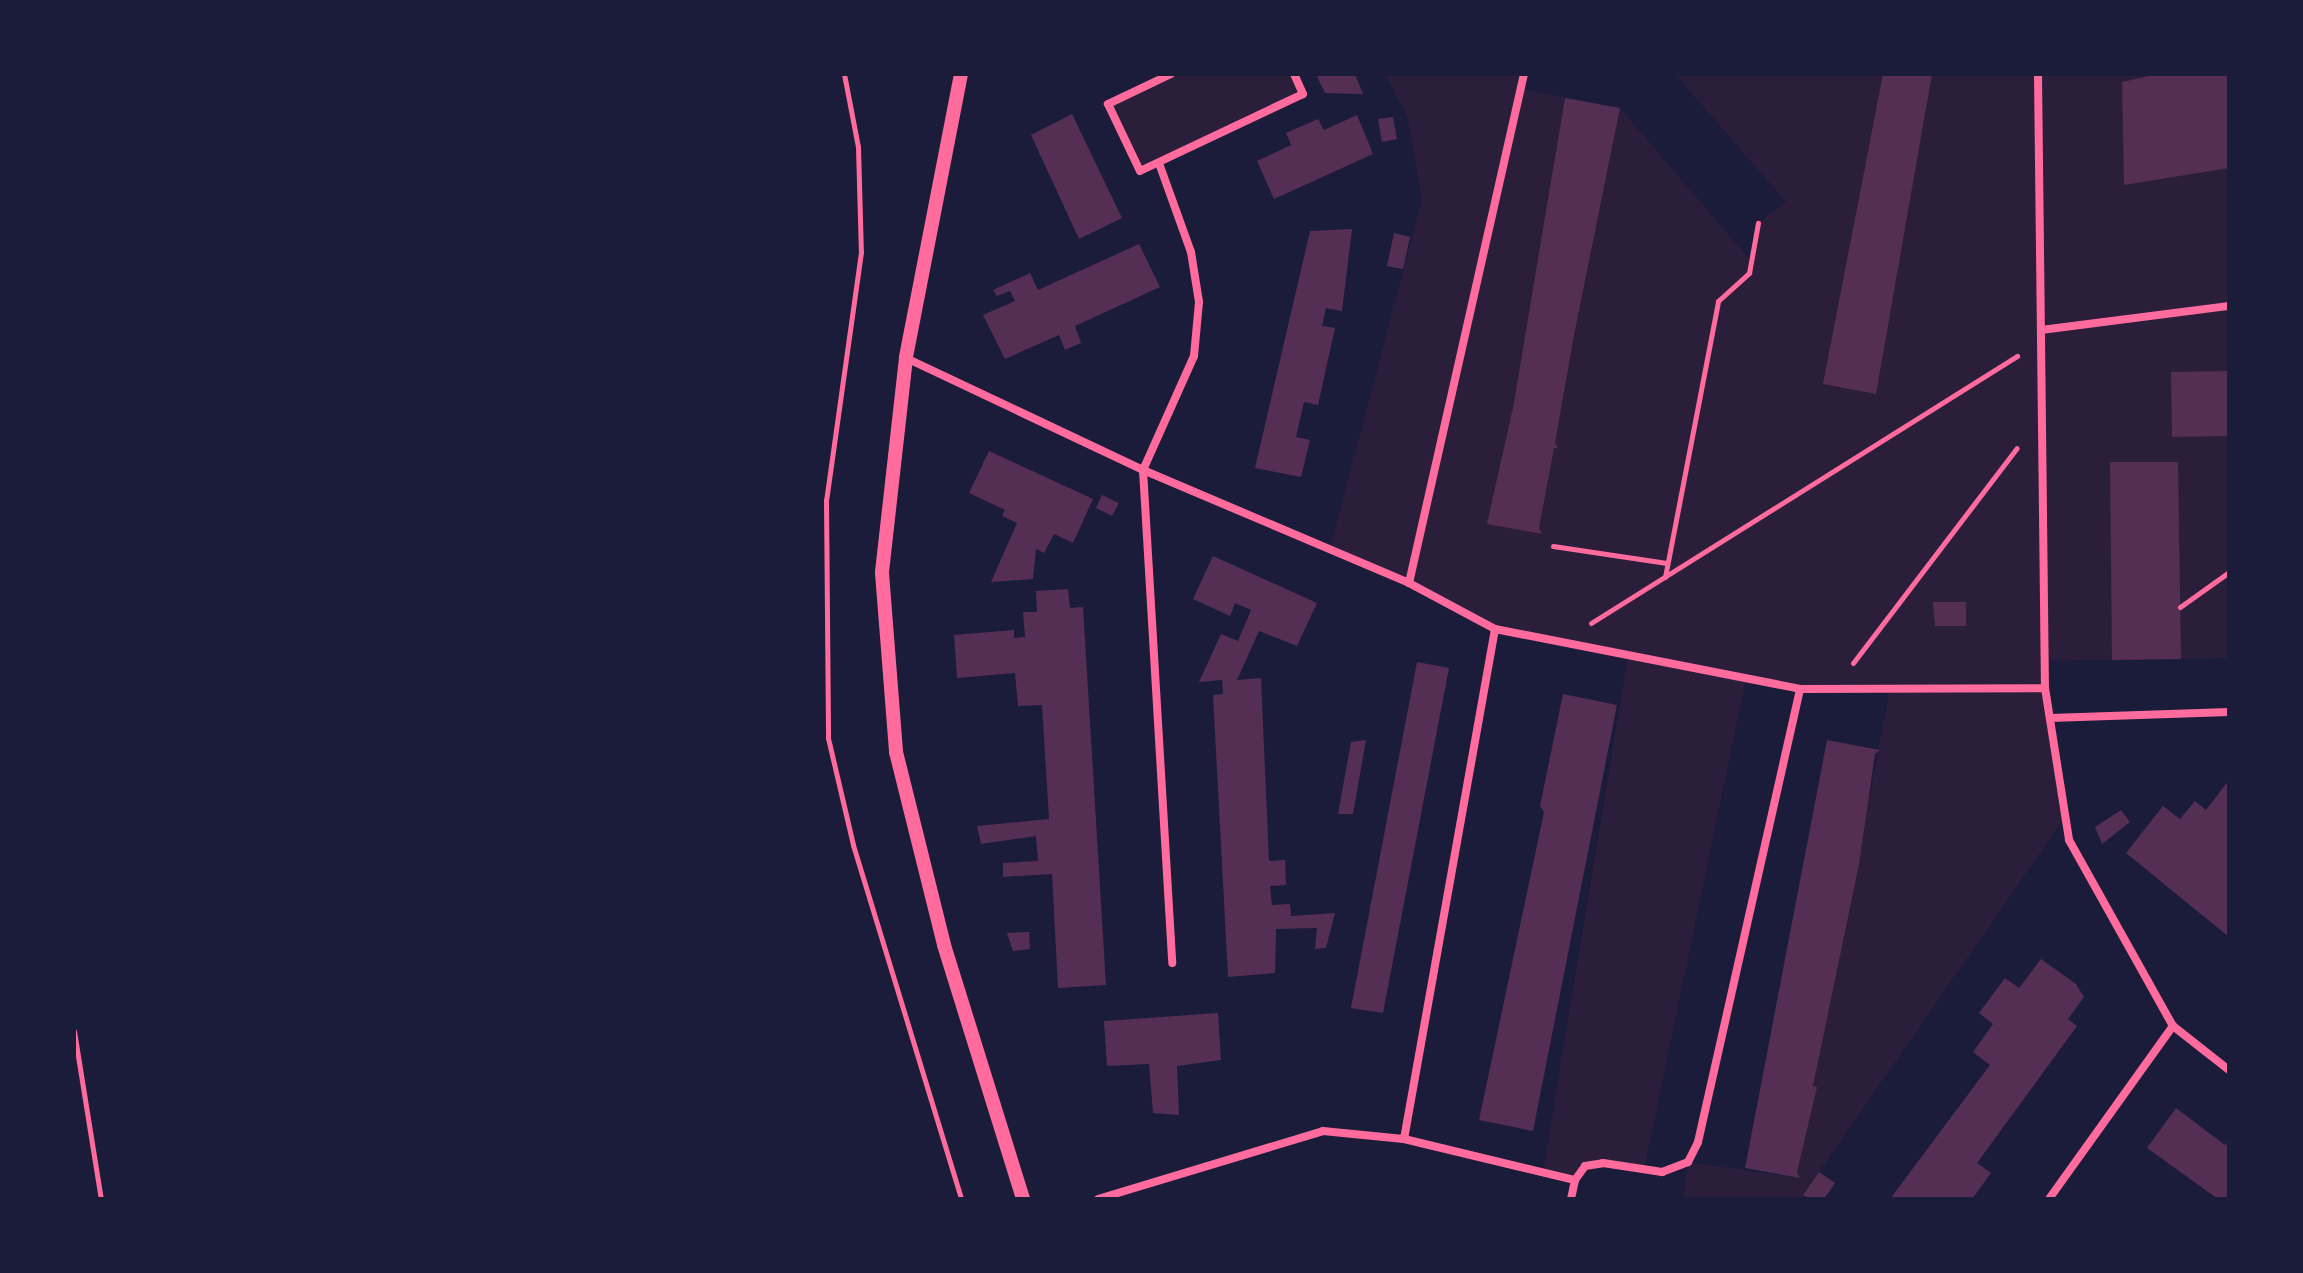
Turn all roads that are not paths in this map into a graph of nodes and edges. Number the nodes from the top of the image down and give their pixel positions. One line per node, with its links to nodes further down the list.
1 (961, 74): 9 (street)
2 (1171, 74): 6 (street)
3 (1294, 74): 6 (street)
4 (1524, 74): 11 (street)
5 (2038, 74): 8 (street)
6 (1160, 166): 10 (street)
7 (2229, 306): 8 (street)
8 (2041, 330): 13 (street)
9 (906, 358): 10 (street); 22 (street)
10 (1143, 470): 11 (street); 17 (street)
11 (1409, 583): 12 (street)
12 (1495, 629): 14 (street); 20 (street)
13 (2045, 688): 14 (street); 16 (street)
14 (1800, 689): 21 (street)
15 (2229, 712): 16 (street)
16 (2050, 718): 18 (street)
17 (1172, 963)
18 (2173, 1026): 19 (street); 25 (street)
19 (2229, 1070)
20 (1404, 1139): 21 (street); 23 (street)
21 (1575, 1180): 24 (street)
22 (1023, 1199)
23 (1098, 1199)
24 (1571, 1199)
25 (2049, 1199)

